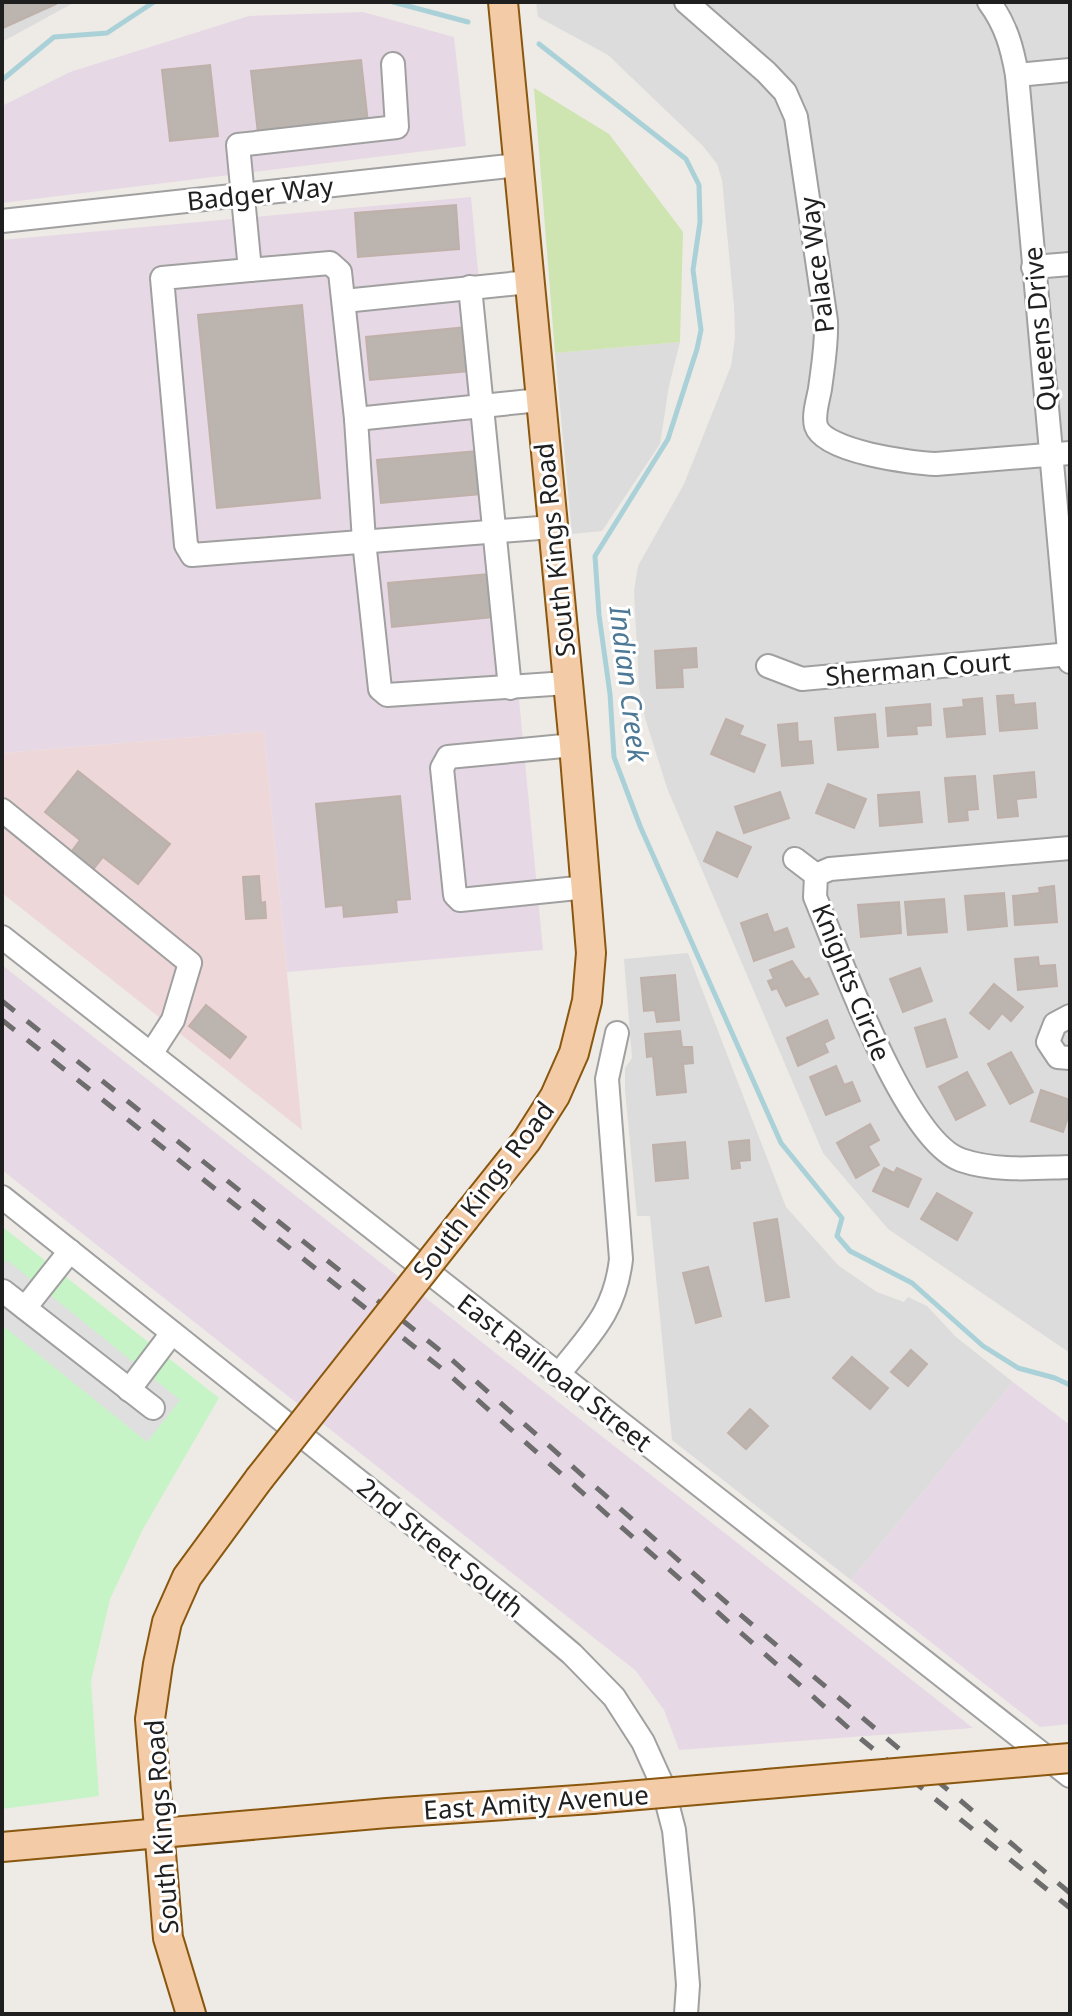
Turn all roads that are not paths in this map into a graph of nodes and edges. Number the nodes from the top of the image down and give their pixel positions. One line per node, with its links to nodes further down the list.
1 (503, 2): 7 (main road, South Kings Road)
2 (686, 2): 19 (street, Palace Way)
3 (989, 2): 6 (street, Queens Drive)
4 (393, 64): 8 (street)
5 (1070, 70): 6 (street)
6 (1017, 75): 11 (street, Queens Drive)
7 (518, 165): 8 (street, Badger Way); 13 (main road, South Kings Road)
8 (241, 195): 9 (street, Badger Way); 12 (street)
9 (2, 221)
10 (1070, 264): 11 (street)
11 (1033, 267): 19 (street, Queens Drive)
12 (250, 270): 15 (street); 22 (street)
13 (529, 282): 14 (street); 16 (main road, South Kings Road)
14 (470, 287): 15 (street); 17 (street)
15 (344, 301): 18 (street)
16 (540, 400): 17 (street); 20 (main road, South Kings Road)
17 (483, 405): 18 (street); 21 (street)
18 (356, 419): 22 (street)
19 (1060, 454): 23 (street, Queens Drive)
20 (552, 527): 21 (street); 26 (main road, South Kings Road)
21 (495, 532): 22 (street); 27 (street)
22 (364, 541): 27 (street)
23 (1070, 654): 24 (street, Queens Drive); 25 (street, Sherman Court)
24 (1070, 662)
25 (768, 666)
26 (567, 683): 27 (street); 28 (main road, South Kings Road)
27 (510, 688)
28 (574, 745): 33 (main road, South Kings Road); 33 (street)
29 (2, 810): 37 (street)
30 (1070, 848): 32 (street, Knights Circle)
31 (795, 859): 32 (street)
32 (816, 875): 39 (street, Knights Circle)
33 (587, 887): 50 (main road, South Kings Road, bridge)
34 (2, 937): 37 (street, East Railroad Street)
35 (1070, 1016): 38 (street)
36 (617, 1033): 45 (street)
37 (151, 1054): 45 (street, East Railroad Street)
38 (1070, 1058)
39 (1070, 1167)
40 (2, 1197): 41 (street, 2nd Street South)
41 (70, 1251): 43 (street); 44 (street, 2nd Street South)
42 (3, 1291): 43 (street)
43 (25, 1308): 46 (street)
44 (172, 1333): 46 (street); 53 (street, 2nd Street South)
45 (558, 1375): 49 (street, East Railroad Street)
46 (129, 1390): 47 (street)
47 (153, 1408)
48 (1070, 1758): 50 (main road, East Amity Avenue, bridge)
49 (1070, 1776)
50 (159, 1833): 51 (main road, East Amity Avenue); 52 (main road, South Kings Road)
51 (2, 1847)
52 (191, 2014)
53 (686, 2014)

